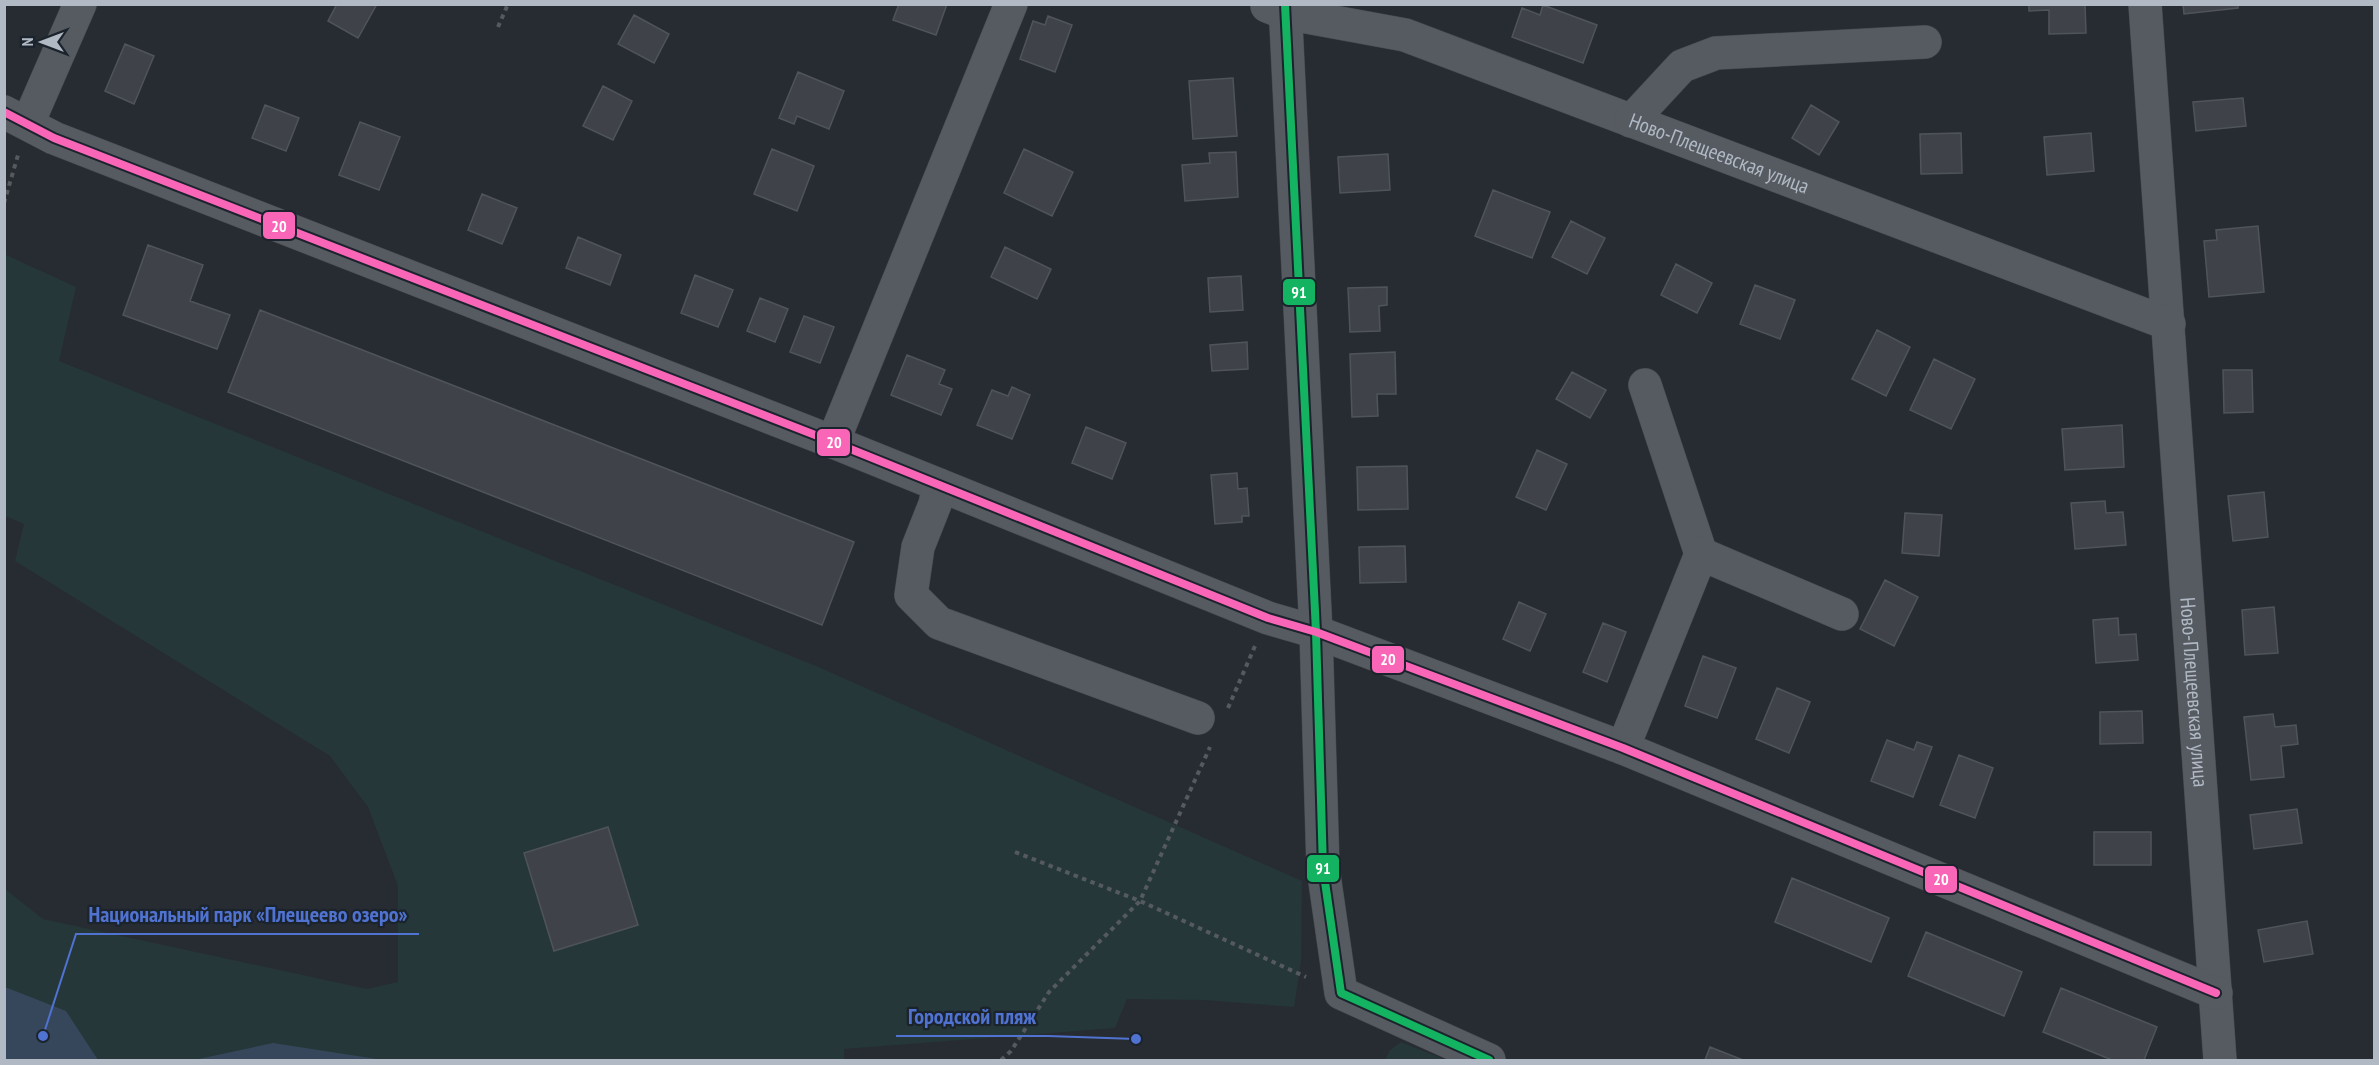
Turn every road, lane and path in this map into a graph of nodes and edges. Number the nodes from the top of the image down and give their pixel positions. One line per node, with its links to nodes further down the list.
1 (80, 4): 8 (street)
2 (508, 4): 6 (path)
3 (1011, 4): 13 (street)
4 (2145, 4): 11 (street, Ново-Плещеевская улица)
5 (1278, 7): 9 (street, Ново-Плещеевская улица); 18 (street)
6 (498, 27)
7 (1925, 42): 9 (street)
8 (16, 117): 10 (path); 13 (street)
9 (1631, 121): 11 (street, Ново-Плещеевская улица)
10 (4, 202)
11 (2169, 324): 24 (street, Ново-Плещеевская улица)
12 (1645, 385): 15 (street)
13 (833, 442): 14 (street)
14 (939, 485): 17 (street); 19 (street)
15 (1701, 554): 16 (street); 20 (street)
16 (1842, 614)
17 (1268, 618): 18 (street); 19 (path)
18 (1316, 632): 20 (street); 23 (street)
19 (1212, 724): 22 (path)
20 (1623, 748): 24 (street)
21 (1015, 852): 22 (path)
22 (1140, 900): 23 (path); 25 (path)
23 (1341, 993): 26 (street)
24 (2216, 993): 27 (street, Ново-Плещеевская улица)
25 (1001, 1060)
26 (1489, 1060)
27 (2220, 1060)

